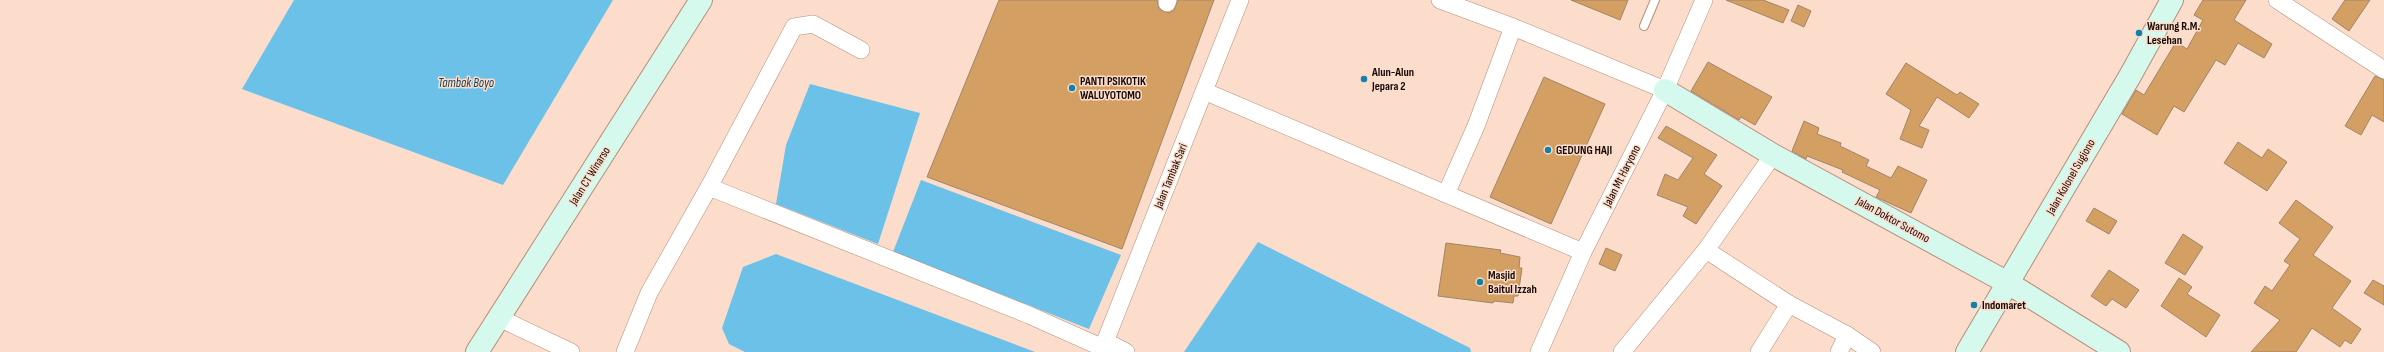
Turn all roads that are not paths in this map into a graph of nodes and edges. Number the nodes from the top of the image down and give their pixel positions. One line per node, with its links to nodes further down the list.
1 (701, 0): 21 (street, Jalan CT Winarso)
2 (1240, 0): 13 (street, Jalan Tambak Sari)
3 (1440, 0): 9 (street)
4 (1655, 0): 8 (lane)
5 (1704, 0): 12 (street, Jalan Mt Haryono)
6 (2172, 0): 19 (street, Jalan Kolonel Sugiono)
7 (2276, 0): 11 (street)
8 (1644, 26)
9 (1513, 27): 12 (street); 16 (street)
10 (861, 50): 15 (street)
11 (2384, 70)
12 (1665, 90): 14 (street, Jalan Doktor Sutomo); 18 (street, Jalan Mt Haryono)
13 (1204, 92): 16 (street); 23 (street, Jalan Tambak Sari)
14 (1773, 155): 17 (street); 19 (street, Jalan Doktor Sutomo)
15 (709, 187): 23 (street); 26 (street)
16 (1446, 194): 18 (street)
17 (1706, 250): 20 (street); 29 (street)
18 (1583, 252): 28 (street, Jalan Mt Haryono)
19 (2008, 283): 33 (street, Jalan Kolonel Sugiono); 34 (street, Jalan Doktor Sutomo)
20 (1789, 304): 22 (street); 30 (street)
21 (499, 318): 24 (street, Jalan CT Winarso); 25 (street)
22 (1847, 335): 31 (street); 32 (street)
23 (1103, 347): 27 (street)
24 (477, 352)
25 (571, 352)
26 (625, 352)
27 (1126, 352)
28 (1539, 352)
29 (1622, 352)
30 (1759, 352)
31 (1840, 352)
32 (1872, 352)
33 (1967, 352)
34 (2119, 352)

